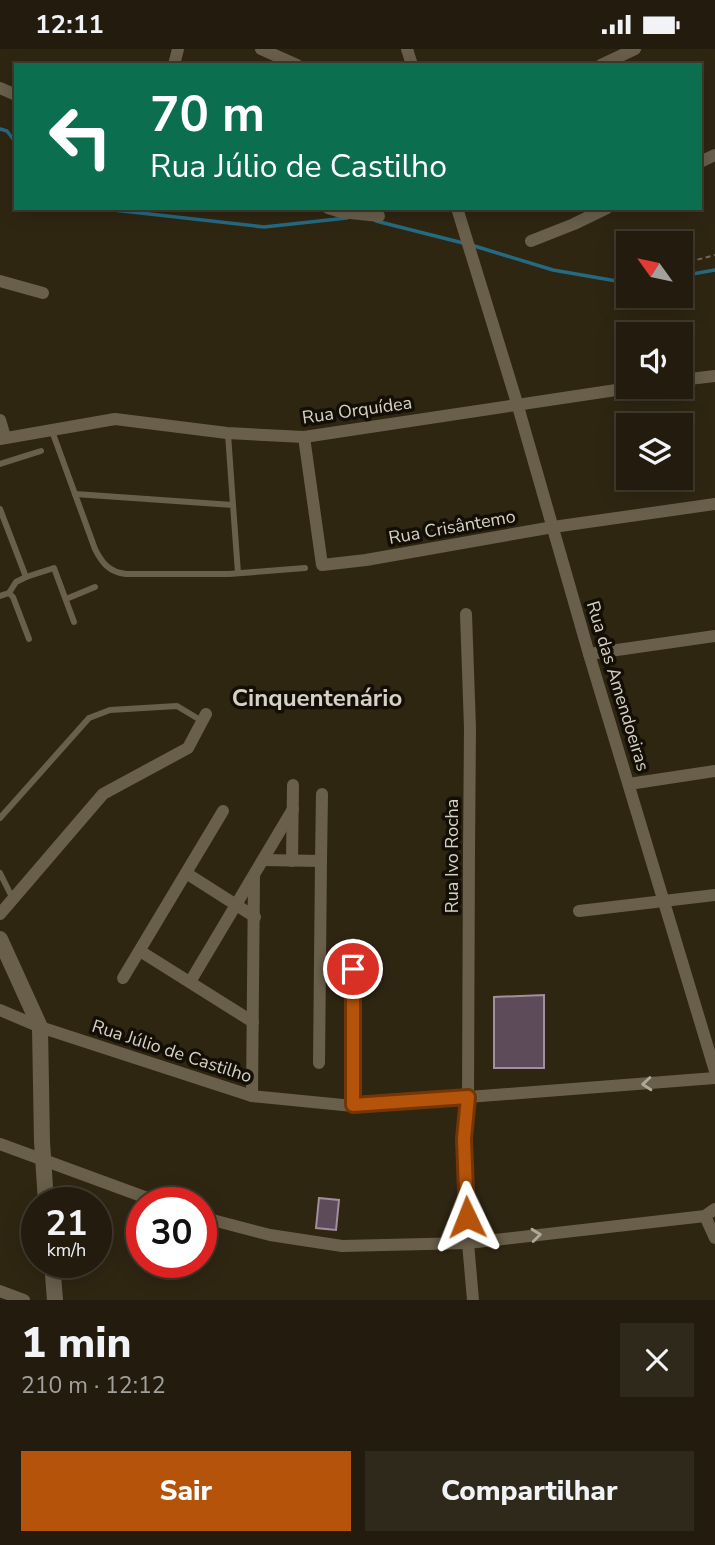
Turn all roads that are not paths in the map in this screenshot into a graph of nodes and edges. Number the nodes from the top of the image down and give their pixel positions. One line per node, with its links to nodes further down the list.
1 (261, 49): 3 (street)
2 (635, 49): 4 (street)
3 (292, 63)
4 (605, 63)
5 (334, 210): 8 (street)
6 (603, 210): 9 (street)
7 (458, 212): 15 (street, Rua das Amendoeiras)
8 (379, 216)
9 (531, 241)
10 (0, 281): 11 (street)
11 (43, 293)
12 (715, 376): 13 (street)
13 (693, 379)
14 (616, 390): 15 (street, Rua Orquídea)
15 (517, 403): 19 (street, Rua Orquídea); 27 (street, Rua das Amendoeiras)
16 (0, 420): 20 (street)
17 (51, 429): 18 (street, Rua Orquídea); 20 (street, Rua Orquídea); 23 (lane)
18 (228, 433): 19 (street, Rua Orquídea); 25 (lane)
19 (304, 437): 27 (street, Rua Crisântemo)
20 (2, 438)
21 (41, 451): 22 (lane)
22 (0, 464)
23 (75, 493): 25 (lane); 29 (lane)
24 (715, 504): 27 (street, Rua Crisântemo)
25 (233, 505): 29 (lane)
26 (0, 509): 30 (lane)
27 (553, 527): 39 (street, Rua das Amendoeiras)
28 (305, 568): 29 (lane)
29 (238, 573)
30 (26, 577): 32 (lane); 34 (lane)
31 (95, 587): 34 (lane)
32 (9, 593): 33 (lane); 38 (lane)
33 (0, 596)
34 (66, 599): 36 (lane)
35 (466, 614): 74 (street, Rua Ivo Rocha)
36 (74, 622)
37 (715, 636): 39 (street)
38 (29, 639)
39 (589, 654): 42 (street, Rua das Amendoeiras)
40 (204, 718): 47 (lane); 55 (street)
41 (715, 771): 42 (street)
42 (629, 784): 56 (street, Rua das Amendoeiras)
43 (293, 785): 45 (street)
44 (323, 794): 50 (street)
45 (293, 809): 48 (street); 49 (street)
46 (223, 811): 52 (street)
47 (0, 818)
48 (263, 860): 49 (street); 53 (street)
49 (292, 861): 50 (street)
50 (321, 861): 70 (street)
51 (0, 873): 55 (lane)
52 (186, 873): 57 (street); 63 (street)
53 (254, 876): 57 (street); 60 (street)
54 (715, 895): 56 (street)
55 (13, 899): 59 (street)
56 (664, 901): 58 (street); 68 (street, Rua das Amendoeiras)
57 (237, 905): 60 (street); 65 (street)
58 (579, 911)
59 (0, 914)
60 (255, 917): 67 (street)
61 (0, 939): 69 (street)
62 (353, 941): 75 (lane)
63 (140, 951): 64 (street); 65 (street)
64 (123, 978)
65 (190, 982): 67 (street)
66 (0, 1010): 69 (street, Rua Júlio de Castilho)
67 (253, 1022): 73 (street)
68 (709, 1025): 71 (street, Rua das Amendoeiras)
69 (40, 1027): 73 (street, Rua Júlio de Castilho); 77 (street)
70 (319, 1063)
71 (715, 1071)
72 (715, 1078): 74 (street, Rua Júlio de Castilho, one-way to 74)
73 (252, 1095): 75 (street, Rua Júlio de Castilho)
74 (468, 1097): 75 (street, Rua Júlio de Castilho); 83 (street, Rua Ivo Rocha)
75 (353, 1105)
76 (0, 1144): 77 (street)
77 (43, 1158): 78 (street); 79 (street)
78 (45, 1187)
79 (126, 1190)
80 (710, 1213): 82 (street); 83 (street, one-way to 80)
81 (217, 1221): 83 (street)
82 (715, 1238)
83 (468, 1243): 88 (street, Rua Ivo Rocha)
84 (53, 1278): 87 (street)
85 (0, 1291): 86 (street)
86 (24, 1300)
87 (55, 1300)
88 (473, 1300)

